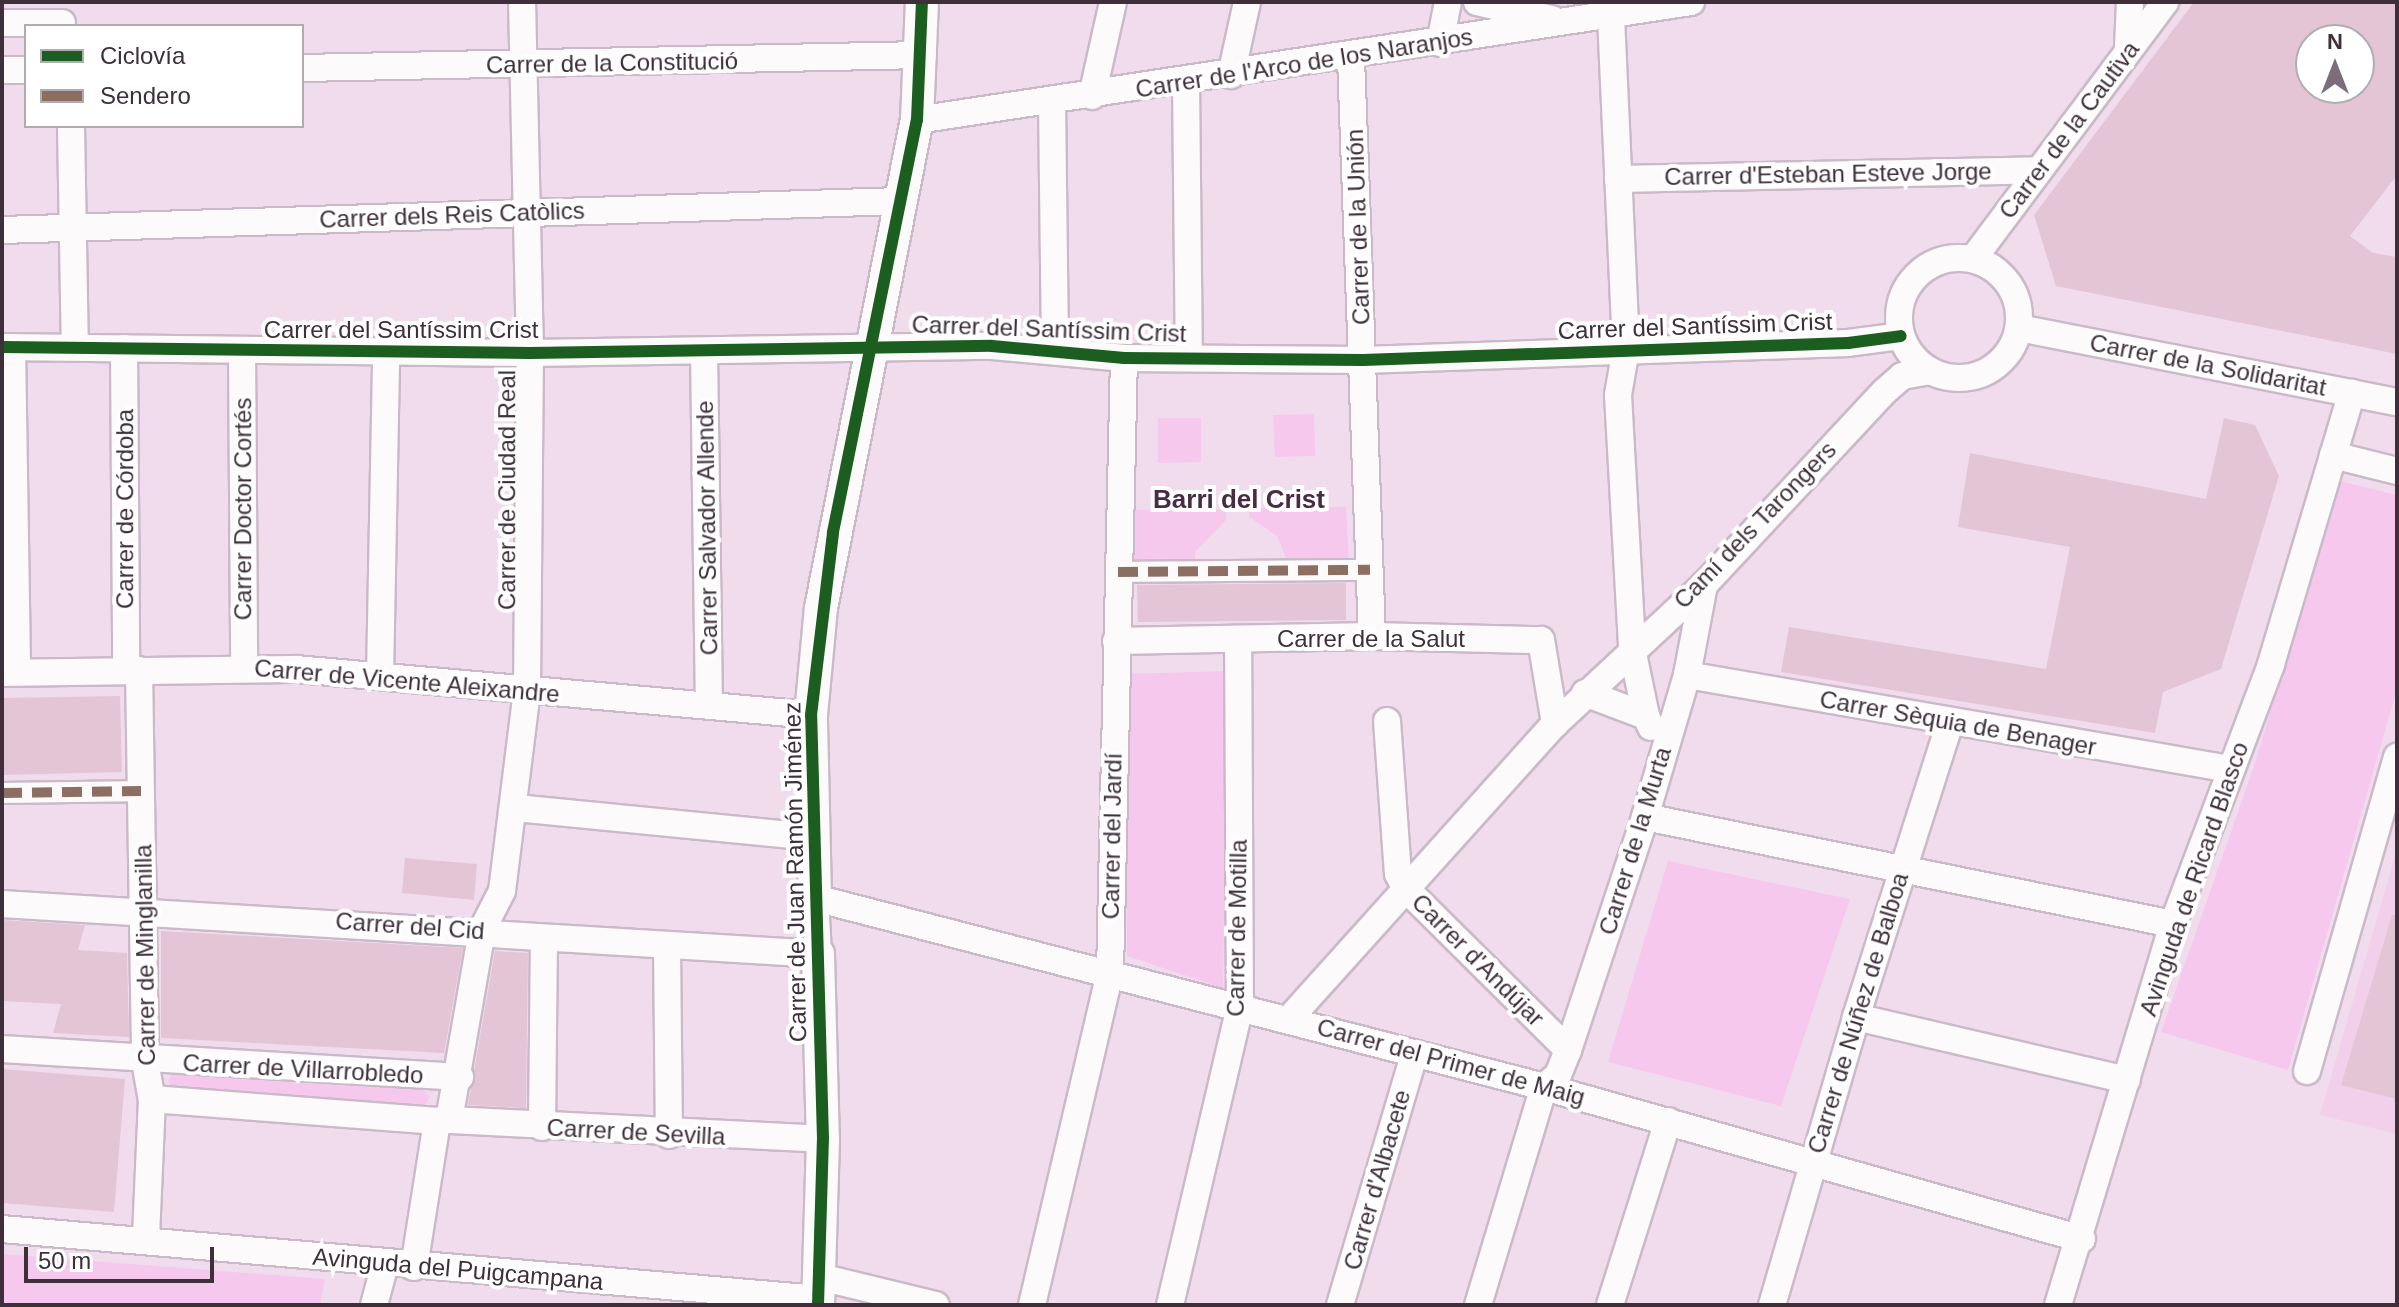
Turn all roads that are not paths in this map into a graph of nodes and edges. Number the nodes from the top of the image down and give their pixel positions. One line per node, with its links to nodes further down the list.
1 (522, 2): 18 (street, Carrer de Ciudad Real)
2 (922, 2): 16 (street, Carrer de Juan Ramón Jiménez)
3 (1113, 2): 24 (street)
4 (1247, 2): 22 (street)
5 (1448, 2): 14 (street)
6 (1477, 2): 13 (street)
7 (1691, 2): 11 (street, Carrer de l'Arco de los Naranjos)
8 (2130, 2): 15 (street)
9 (2165, 2): 15 (street, Carrer de la Cautiva)
10 (63, 17): 12 (street)
11 (1611, 17): 13 (street, Carrer de l'Arco de los Naranjos); 29 (street)
12 (2, 23)
13 (1567, 23): 14 (street, Carrer de l'Arco de los Naranjos)
14 (1440, 43): 17 (street, Carrer de l'Arco de los Naranjos)
15 (2126, 54): 28 (street, Carrer de la Cautiva)
16 (923, 55): 18 (street, Carrer de la Constitució); 26 (street, Carrer de Juan Ramón Jiménez)
17 (1351, 58): 22 (street, Carrer de l'Arco de los Naranjos); 49 (street, Carrer de la Unión)
18 (523, 66): 19 (street, Carrer de la Constitució); 31 (street, Carrer de Ciudad Real)
19 (304, 68)
20 (2, 70): 21 (street)
21 (24, 70)
22 (1231, 75): 23 (street, Carrer de l'Arco de los Naranjos)
23 (1186, 82): 24 (street, Carrer de l'Arco de los Naranjos); 47 (street)
24 (1092, 96): 25 (street, Carrer de l'Arco de los Naranjos)
25 (1052, 101): 26 (street, Carrer de l'Arco de los Naranjos); 40 (street)
26 (917, 120): 30 (street, Carrer de Juan Ramón Jiménez)
27 (71, 128): 32 (street)
28 (2039, 170): 29 (street, Carrer d'Esteban Esteve Jorge); 34 (street, Carrer de la Cautiva)
29 (1618, 179): 41 (street)
30 (901, 201): 31 (street, Carrer dels Reis Catòlics); 36 (street, Carrer de Juan Ramón Jiménez)
31 (527, 212): 32 (street, Carrer dels Reis Catòlics); 45 (street, Carrer de Ciudad Real)
32 (73, 228): 33 (street, Carrer dels Reis Catòlics); 38 (street)
33 (2, 230)
34 (1973, 259): 35 (street); 46 (street)
35 (2019, 328): 46 (street); 50 (street, Carrer de la Solidaritat)
36 (870, 346): 40 (street, Carrer del Santíssim Crist); 43 (street, Carrer del Santíssim Crist); 69 (street, Carrer de Juan Ramón Jiménez)
37 (7, 347): 38 (street, Carrer del Santíssim Crist); 63 (street)
38 (75, 347): 39 (street, Carrer del Santíssim Crist)
39 (124, 348): 42 (street, Carrer del Santíssim Crist); 62 (street, Carrer de Córdoba)
40 (1055, 348): 48 (street, Carrer del Santíssim Crist)
41 (1626, 349): 46 (street, Carrer del Santíssim Crist); 49 (street, Carrer del Santíssim Crist); 60 (street)
42 (242, 351): 44 (street, Carrer del Santíssim Crist); 61 (street, Carrer Doctor Cortés)
43 (704, 351): 45 (street, Carrer del Santíssim Crist); 68 (street, Carrer Salvador Allende)
44 (386, 352): 45 (street, Carrer del Santíssim Crist); 65 (street)
45 (530, 353): 66 (street, Carrer de Ciudad Real)
46 (1915, 354): 56 (street, Camí dels Tarongers)
47 (1189, 357): 48 (street, Carrer del Santíssim Crist); 49 (street, Carrer del Santíssim Crist)
48 (1124, 358): 55 (street, Carrer del Jardí)
49 (1363, 360): 54 (street, Carrer de la Unión)
50 (2352, 393): 51 (street, Carrer de la Solidaritat); 52 (street, Avinguda de Ricard Blasco)
51 (2397, 402)
52 (2333, 455): 53 (street); 76 (street, Avinguda de Ricard Blasco)
53 (2397, 471)
54 (1370, 570): 55 (street); 57 (street, Carrer de la Unión)
55 (1118, 572): 59 (street, Carrer del Jardí)
56 (1704, 585): 60 (street, Camí dels Tarongers); 64 (street, Carrer de la Murta)
57 (1372, 636): 58 (street, Carrer de la Salut); 73 (street, Carrer de la Salut)
58 (1238, 639): 59 (street, Carrer de la Salut); 94 (street, Carrer de Motilla)
59 (1116, 641): 93 (street, Carrer del Jardí)
60 (1632, 649): 67 (street, Camí dels Tarongers); 70 (street)
61 (244, 667): 62 (street, Carrer de Vicente Aleixandre); 65 (street, Carrer de Vicente Aleixandre)
62 (132, 670): 63 (street, Carrer de Vicente Aleixandre); 77 (street, Carrer de Minglanilla)
63 (9, 672)
64 (1687, 675): 72 (street, Carrer Sèquia de Benager); 74 (street, Carrer de la Murta)
65 (380, 676): 66 (street, Carrer de Vicente Aleixandre)
66 (527, 691): 68 (street, Carrer de Vicente Aleixandre); 79 (street, Carrer de Ciudad Real)
67 (1585, 693): 70 (street); 73 (street, Camí dels Tarongers)
68 (709, 706): 69 (street, Carrer de Vicente Aleixandre)
69 (811, 715): 82 (street, Carrer de Juan Ramón Jiménez)
70 (1646, 716): 74 (street)
71 (1387, 721): 84 (street, Carrer d'Andújar)
72 (1950, 723): 76 (street, Carrer Sèquia de Benager); 83 (street, Carrer de Núñez de Balboa)
73 (1555, 724): 84 (street, Camí dels Tarongers)
74 (1663, 749): 80 (street, Carrer de la Murta)
75 (2397, 757): 81 (street)
76 (2230, 769): 88 (street, Avinguda de Ricard Blasco)
77 (141, 791): 78 (street); 87 (street, Carrer de Minglanilla)
78 (2, 793)
79 (516, 808): 82 (street); 89 (street, Carrer de Ciudad Real)
80 (1645, 817): 83 (street); 98 (street, Carrer de la Murta)
81 (2388, 819): 101 (street)
82 (813, 837): 85 (street, Carrer de Juan Ramón Jiménez)
83 (1903, 869): 88 (street); 95 (street, Carrer de Núñez de Balboa)
84 (1406, 889): 96 (street, Camí dels Tarongers); 98 (street, Carrer d'Andújar)
85 (815, 898): 92 (street, Carrer de Juan Ramón Jiménez); 93 (street, Carrer del Primer de Maig)
86 (2, 904): 87 (street, Carrer del Cid)
87 (144, 909): 89 (street, Carrer del Cid); 100 (street, Carrer de Minglanilla)
88 (2173, 924): 103 (street, Avinguda de Ricard Blasco)
89 (482, 930): 90 (street, Carrer del Cid); 102 (street, Carrer de Ciudad Real)
90 (544, 939): 91 (street, Carrer del Cid); 108 (street)
91 (667, 947): 92 (street, Carrer del Cid); 109 (street)
92 (818, 954): 110 (street, Carrer de Juan Ramón Jiménez)
93 (1110, 973): 94 (street, Carrer del Primer de Maig); 120 (street, Carrer del Jardí)
94 (1240, 1006): 96 (street, Carrer del Primer de Maig); 121 (street, Carrer de Motilla)
95 (1856, 1017): 103 (street); 111 (street, Carrer de Núñez de Balboa)
96 (1289, 1019): 99 (street, Carrer del Primer de Maig)
97 (2, 1049): 100 (street, Carrer de Villarrobledo)
98 (1568, 1050): 104 (street, Carrer de la Murta)
99 (1414, 1055): 104 (street, Carrer del Primer de Maig); 122 (street, Carrer d'Albacete)
100 (145, 1061): 102 (street, Carrer de Villarrobledo); 105 (street, Carrer de Minglanilla)
101 (2307, 1071)
102 (460, 1077): 106 (street, Carrer de Ciudad Real)
103 (2127, 1080): 114 (street, Avinguda de Ricard Blasco)
104 (1544, 1087): 107 (street, Carrer del Primer de Maig); 123 (street, Carrer de la Murta)
105 (152, 1099): 106 (street, Carrer de Villarrobledo); 113 (street, Carrer de Minglanilla)
106 (443, 1121): 108 (street, Carrer de Sevilla); 116 (street, Carrer de Ciudad Real)
107 (1668, 1121): 111 (street, Carrer del Primer de Maig); 124 (street)
108 (542, 1127): 109 (street, Carrer de Sevilla)
109 (669, 1135): 110 (street, Carrer de Sevilla)
110 (823, 1139): 117 (street, Carrer de Juan Ramón Jiménez)
111 (1812, 1162): 114 (street, Carrer del Primer de Maig); 125 (street, Carrer de Núñez de Balboa)
112 (2, 1229): 113 (street, Avinguda del Puigcampana)
113 (146, 1239): 115 (street, Avinguda del Puigcampana)
114 (2082, 1239): 126 (street, Avinguda de Ricard Blasco)
115 (385, 1264): 116 (street, Avinguda del Puigcampana); 118 (street)
116 (414, 1267): 117 (street, Avinguda del Puigcampana)
117 (819, 1294): 119 (street, Avinguda del Puigcampana)
118 (374, 1305)
119 (936, 1305)
120 (1032, 1305)
121 (1170, 1305)
122 (1340, 1305)
123 (1478, 1305)
124 (1610, 1305)
125 (1772, 1305)
126 (2058, 1305)

